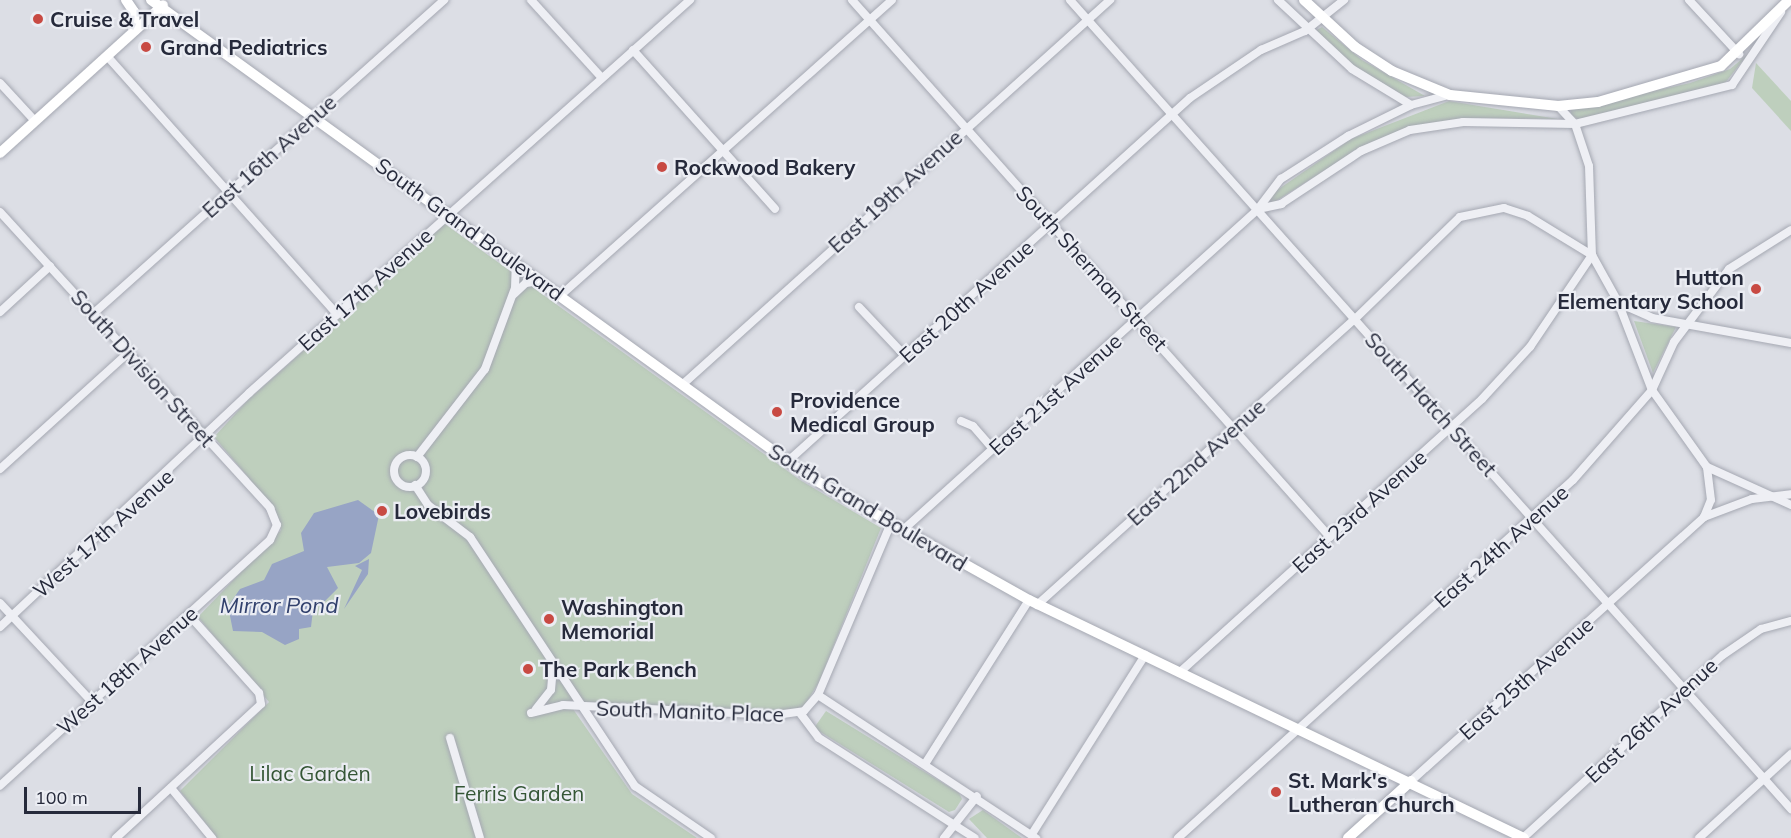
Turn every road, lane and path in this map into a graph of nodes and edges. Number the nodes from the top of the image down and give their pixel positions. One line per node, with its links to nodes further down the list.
1 (126, 0): 19 (main road)
2 (151, 0): 14 (main road, South Grand Boulevard)
3 (444, 0): 30 (street, East 16th Avenue)
4 (531, 0): 24 (street)
5 (690, 0): 21 (street, East 17th Avenue)
6 (852, 0): 17 (street, South Sherman Street)
7 (892, 0): 17 (street)
8 (1070, 0): 18 (street, South Hatch Street)
9 (1110, 0): 18 (street, East 19th Avenue)
10 (1278, 0): 20 (street)
11 (1304, 0): 16 (main road)
12 (1344, 0): 16 (street, East 20th Avenue)
13 (1689, 0): 22 (street)
14 (166, 2): 19 (main road); 30 (main road, South Grand Boulevard)
15 (1787, 3): 22 (main road); 32 (street)
16 (1321, 19): 20 (street, East 20th Avenue); 26 (main road)
17 (870, 20): 33 (street, South Sherman Street); 34 (street)
18 (1088, 20): 29 (street, South Hatch Street); 33 (street, East 19th Avenue)
19 (135, 30): 23 (main road)
20 (1305, 31): 27 (street); 29 (street, East 20th Avenue)
21 (633, 50): 24 (street, East 17th Avenue); 34 (street)
22 (1739, 54): 28 (main road)
23 (107, 56): 31 (main road); 36 (street)
24 (602, 78): 40 (street, East 17th Avenue)
25 (0, 83): 31 (street)
26 (1450, 94): 27 (street); 28 (main road)
27 (1411, 105): 38 (street)
28 (1558, 106): 32 (street)
29 (1173, 114): 38 (street, South Hatch Street); 41 (street, East 20th Avenue)
30 (314, 116): 36 (street, East 16th Avenue); 40 (main road, South Grand Boulevard)
31 (35, 121): 35 (main road)
32 (1575, 124): 38 (street); 43 (street)
33 (966, 127): 41 (street, South Sherman Street); 60 (street, East 19th Avenue)
34 (723, 150): 37 (street); 47 (street)
35 (0, 153)
36 (229, 191): 52 (street, East 16th Avenue); 53 (street)
37 (775, 209)
38 (1258, 209): 54 (street, East 21st Avenue); 55 (street, South Hatch Street)
39 (0, 212): 45 (street, South Division Street)
40 (450, 213): 44 (main road, South Grand Boulevard); 53 (street, East 17th Avenue)
41 (1052, 224): 54 (street, South Sherman Street); 59 (street, East 20th Avenue)
42 (1791, 230): 56 (street, East 24th Avenue)
43 (1592, 255): 49 (street); 55 (street, East 22nd Avenue); 63 (street, East 23rd Avenue)
44 (516, 261): 46 (main road, South Grand Boulevard); 48 (street)
45 (50, 266): 51 (street); 52 (street, South Division Street)
46 (542, 281): 47 (main road, South Grand Boulevard); 48 (street)
47 (561, 295): 60 (main road, South Grand Boulevard)
48 (512, 298): 67 (street)
49 (1618, 302): 56 (street); 61 (street)
50 (859, 307): 59 (street)
51 (0, 312)
52 (94, 313): 58 (street, South Division Street)
53 (337, 314): 65 (street, East 17th Avenue)
54 (1137, 319): 64 (street, South Sherman Street); 66 (street, East 21st Avenue)
55 (1355, 319): 63 (street, South Hatch Street); 64 (street, East 22nd Avenue)
56 (1688, 321): 57 (street); 61 (street, East 24th Avenue)
57 (1791, 344)
58 (129, 352): 65 (street, South Division Street); 70 (street)
59 (905, 356): 68 (street, East 20th Avenue)
60 (682, 385): 68 (main road, South Grand Boulevard)
61 (1652, 390): 69 (street); 76 (street, East 24th Avenue)
62 (961, 422): 66 (street)
63 (1452, 428): 76 (street, South Hatch Street); 80 (street, East 23rd Avenue)
64 (1232, 429): 80 (street, South Sherman Street); 82 (street, East 22nd Avenue)
65 (207, 438): 78 (street, South Division Street); 85 (street, West 17th Avenue)
66 (993, 449): 79 (street, East 21st Avenue)
67 (417, 457): 71 (street); 71 (street)
68 (786, 462): 77 (main road, South Grand Boulevard)
69 (1707, 467): 73 (street); 75 (street)
70 (0, 469)
71 (415, 485): 89 (street)
72 (1791, 494): 73 (street)
73 (1773, 496): 74 (street); 75 (street, East 25th Avenue)
74 (1791, 505)
75 (1704, 517): 83 (street, East 25th Avenue)
76 (1531, 518): 83 (street, South Hatch Street); 96 (street, East 24th Avenue)
77 (891, 522): 79 (main road, South Grand Boulevard); 92 (street)
78 (277, 528): 84 (street, West 18th Avenue)
79 (903, 530): 82 (main road, South Grand Boulevard)
80 (1330, 537): 90 (street, East 23rd Avenue)
81 (0, 603): 85 (street)
82 (1033, 603): 88 (main road, South Grand Boulevard); 99 (street, East 22nd Avenue)
83 (1608, 604): 91 (street, South Hatch Street); 101 (street, East 25th Avenue)
84 (188, 614): 93 (street, West 18th Avenue); 103 (street)
85 (12, 616): 87 (street, West 17th Avenue); 93 (street)
86 (1791, 621): 91 (street, East 26th Avenue)
87 (0, 627)
88 (1145, 656): 90 (main road, South Grand Boulevard); 107 (street)
89 (553, 666): 94 (street); 94 (street, South Manito Place)
90 (1180, 672): 96 (main road, South Grand Boulevard)
91 (1686, 690): 100 (street, South Hatch Street); 116 (street, East 26th Avenue)
92 (818, 695): 95 (street); 99 (street)
93 (92, 702): 102 (street, West 18th Avenue)
94 (581, 707): 95 (street, South Manito Place); 111 (street)
95 (800, 713): 106 (street)
96 (1299, 730): 101 (main road, South Grand Boulevard); 114 (street, East 24th Avenue)
97 (450, 738): 110 (street)
98 (1791, 754): 100 (street)
99 (926, 764): 104 (street)
100 (1764, 778): 105 (street, South Hatch Street); 117 (street)
101 (1411, 781): 115 (main road, East 25th Avenue); 116 (main road, South Grand Boulevard)
102 (0, 786)
103 (171, 788): 108 (street); 109 (street)
104 (977, 796): 106 (street); 107 (street)
105 (1791, 809)
106 (958, 825): 112 (street); 113 (street)
107 (1034, 836)
108 (117, 838)
109 (212, 838)
110 (480, 838)
111 (711, 838)
112 (944, 838)
113 (975, 838)
114 (1178, 838)
115 (1348, 838)
116 (1524, 838)
117 (1699, 838)

